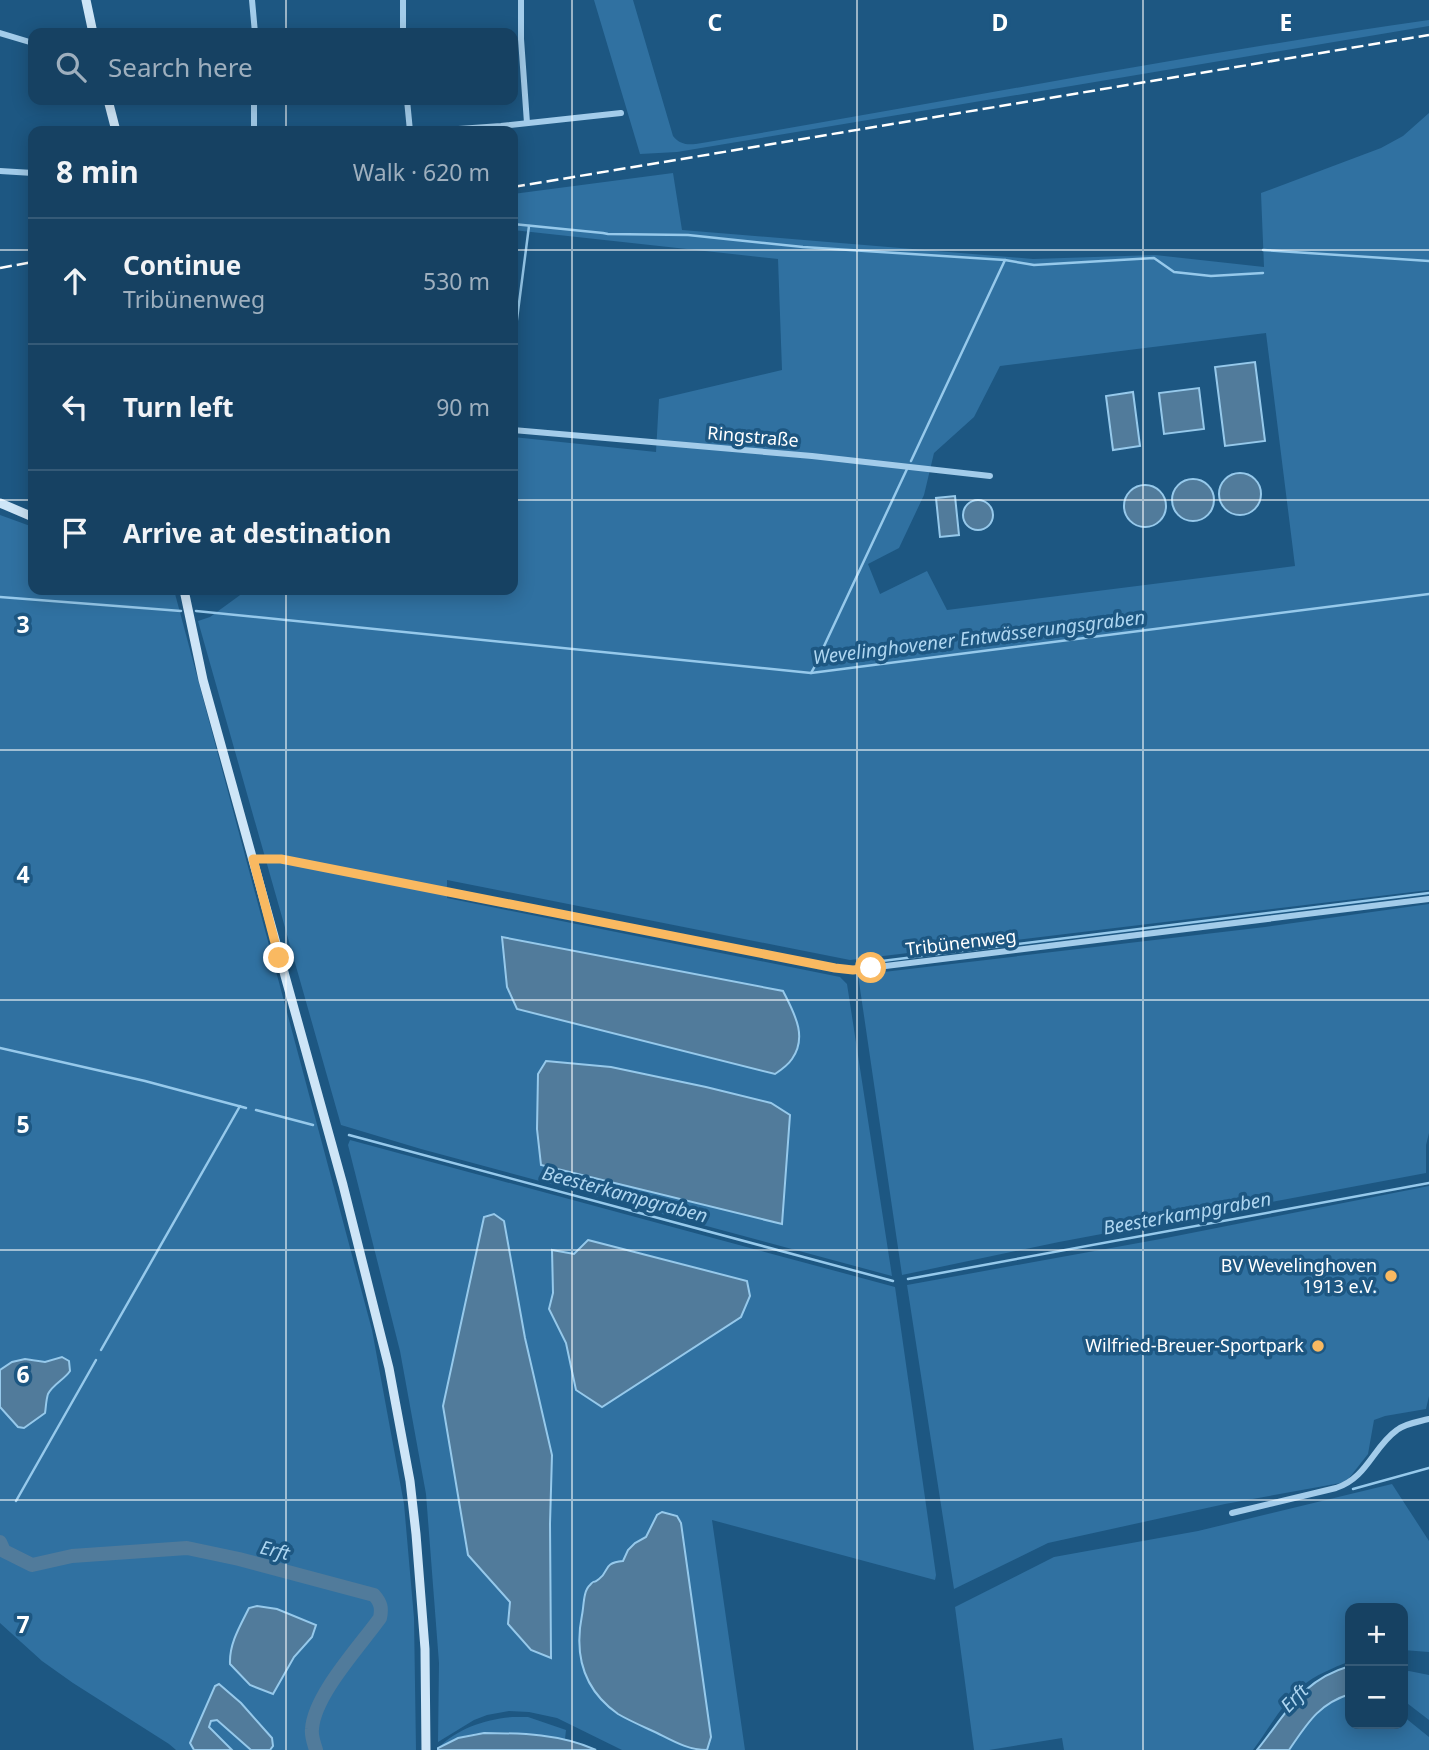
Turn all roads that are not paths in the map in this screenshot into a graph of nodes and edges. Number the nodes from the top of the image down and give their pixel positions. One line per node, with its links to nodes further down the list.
1 (86, 0): 5 (street)
2 (252, 0): 6 (street)
3 (403, 0): 7 (street)
4 (522, 0): 14 (street)
5 (92, 28)
6 (255, 28)
7 (403, 28)
8 (0, 33): 9 (street)
9 (28, 41)
10 (109, 105): 15 (street)
11 (254, 105): 16 (street)
12 (407, 105): 17 (street)
13 (621, 113): 14 (street)
14 (527, 123): 18 (street)
15 (115, 126)
16 (254, 126)
17 (410, 126)
18 (491, 126)
19 (0, 171): 20 (street)
20 (28, 173)
21 (518, 430): 22 (street, Ringstraße)
22 (990, 476)
23 (0, 503): 24 (street)
24 (28, 515)
25 (185, 595): 26 (street)
26 (253, 859): 27 (street, Tribünenweg); 30 (street)
27 (1429, 899)
28 (1429, 1419): 29 (street)
29 (1232, 1513)
30 (426, 1749)

